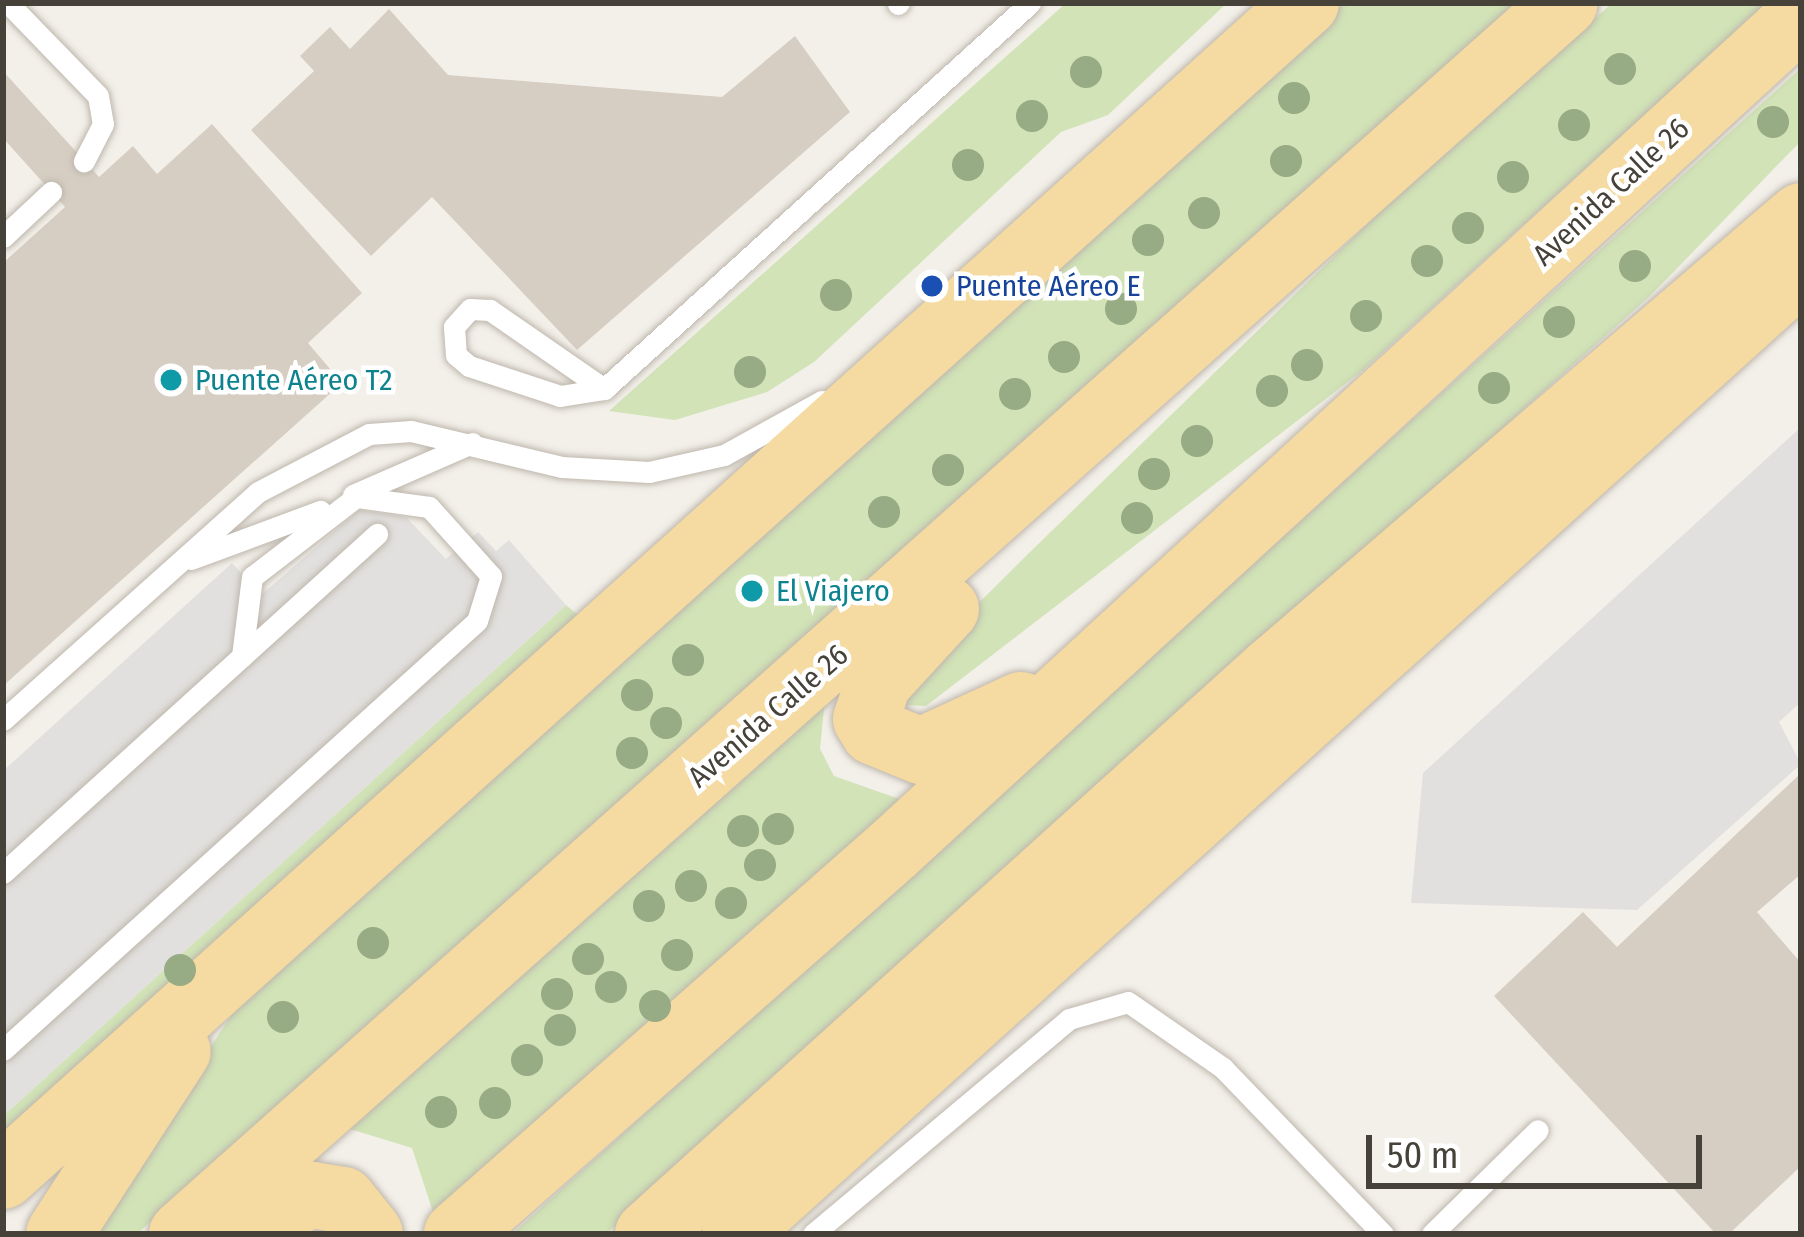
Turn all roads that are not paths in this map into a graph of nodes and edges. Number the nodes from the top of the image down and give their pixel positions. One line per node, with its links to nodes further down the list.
1 (8, 3): 6 (lane)
2 (1030, 3): 15 (lane)
3 (1306, 3): 13 (main road)
4 (1565, 3): 12 (main road, Avenida Calle 26)
5 (1801, 16): 21 (main road, Avenida Calle 26)
6 (84, 161)
7 (1801, 185): 14 (main road)
8 (51, 192): 10 (lane)
9 (1801, 216): 14 (main road)
10 (3, 237)
11 (1801, 270): 34 (main road)
12 (1226, 307): 21 (main road); 29 (main road, Avenida Calle 26)
13 (939, 338): 16 (lane); 24 (main road)
14 (1629, 356): 33 (main road)
15 (604, 389): 15 (lane)
16 (479, 441): 17 (lane); 19 (lane)
17 (336, 505): 19 (lane); 20 (lane); 25 (lane)
18 (377, 534): 20 (lane)
19 (175, 565): 22 (lane)
20 (242, 656): 23 (lane)
21 (1093, 665): 32 (main road, Avenida Calle 26)
22 (3, 720)
23 (3, 873)
24 (223, 982): 27 (main road); 28 (main road)
25 (3, 1050)
26 (1538, 1130): 37 (lane)
27 (3, 1176)
28 (59, 1234)
29 (182, 1234)
30 (215, 1234): 31 (main road)
31 (370, 1234)
32 (457, 1234)
33 (647, 1234)
34 (735, 1234)
35 (813, 1234): 36 (lane)
36 (1383, 1234)
37 (1432, 1234)

